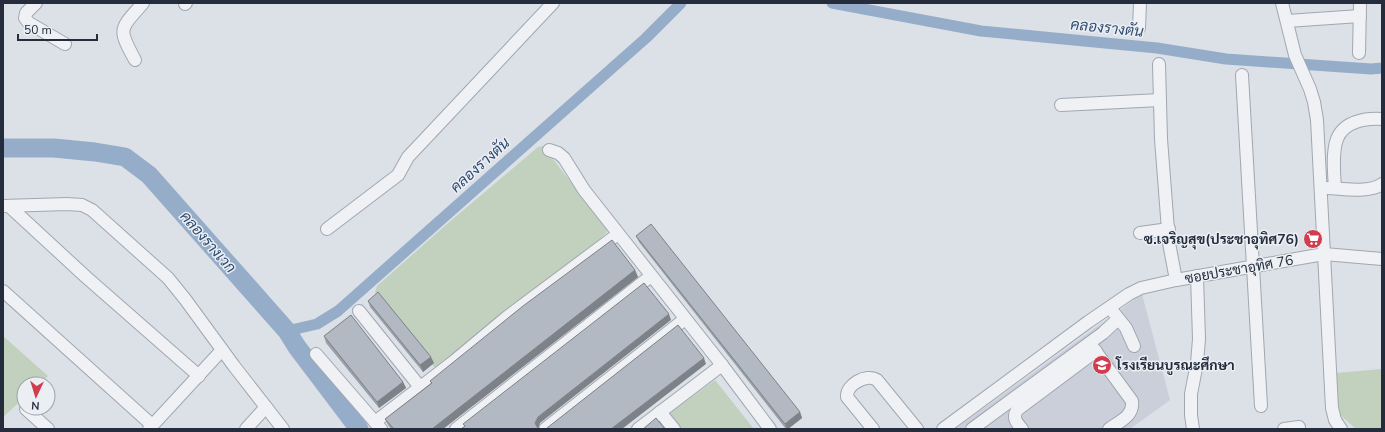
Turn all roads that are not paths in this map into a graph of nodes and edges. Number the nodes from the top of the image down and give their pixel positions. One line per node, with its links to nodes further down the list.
1 (36, 3): 10 (street)
2 (143, 3): 12 (street)
3 (553, 3): 23 (street)
4 (1140, 3): 9 (street)
5 (1282, 3): 8 (street)
6 (1360, 3): 7 (street)
7 (1360, 16): 8 (street); 11 (street)
8 (1287, 21): 20 (street)
9 (1139, 28)
10 (65, 44)
11 (1359, 53)
12 (135, 60)
13 (1159, 64): 15 (street)
14 (1242, 75): 29 (street)
15 (1160, 100): 16 (street); 24 (street)
16 (1061, 105)
17 (1382, 119): 21 (street)
18 (549, 150): 26 (street)
19 (1382, 184): 21 (street)
20 (1321, 188): 21 (street); 27 (street)
21 (1335, 188)
22 (6, 206): 40 (street); 43 (street)
23 (327, 229)
24 (1168, 229): 25 (street); 32 (street)
25 (1140, 233)
26 (618, 234): 30 (street); 44 (street)
27 (1324, 254): 28 (street, ซอยประชาอุทิศ 76); 29 (street, ซอยประชาอุทิศ 76); 68 (street)
28 (1382, 259)
29 (1253, 267): 31 (street, ซอยประชาอุทิศ 76); 45 (street)
30 (651, 276): 36 (street); 55 (street)
31 (1197, 276): 32 (street, ซอยประชาอุทิศ 76); 66 (street)
32 (1176, 280): 34 (street, ซอยประชาอุทิศ 76)
33 (3, 291): 50 (street)
34 (1110, 308): 37 (street); 62 (street, ซอยประชาอุทิศ 76)
35 (359, 311): 44 (street)
36 (685, 319): 42 (street); 56 (street)
37 (1118, 319): 38 (street); 39 (street)
38 (1134, 346)
39 (1093, 347): 63 (street); 64 (street); 65 (street)
40 (222, 350): 43 (street); 46 (street)
41 (316, 354): 49 (street)
42 (722, 365): 47 (street); 59 (street)
43 (199, 376): 50 (street)
44 (420, 387): 49 (street)
45 (1261, 406)
46 (266, 407): 53 (street); 54 (street)
47 (660, 412): 57 (street); 58 (street)
48 (34, 416): 52 (street)
49 (378, 426)
50 (150, 427)
51 (1299, 427): 67 (street)
52 (48, 429)
53 (246, 429)
54 (283, 429)
55 (456, 429)
56 (545, 429)
57 (638, 429)
58 (674, 429)
59 (770, 429)
60 (873, 429): 61 (street)
61 (917, 429)
62 (943, 429)
63 (972, 429)
64 (1022, 429)
65 (1109, 429)
66 (1193, 429)
67 (1284, 429)
68 (1341, 429)

